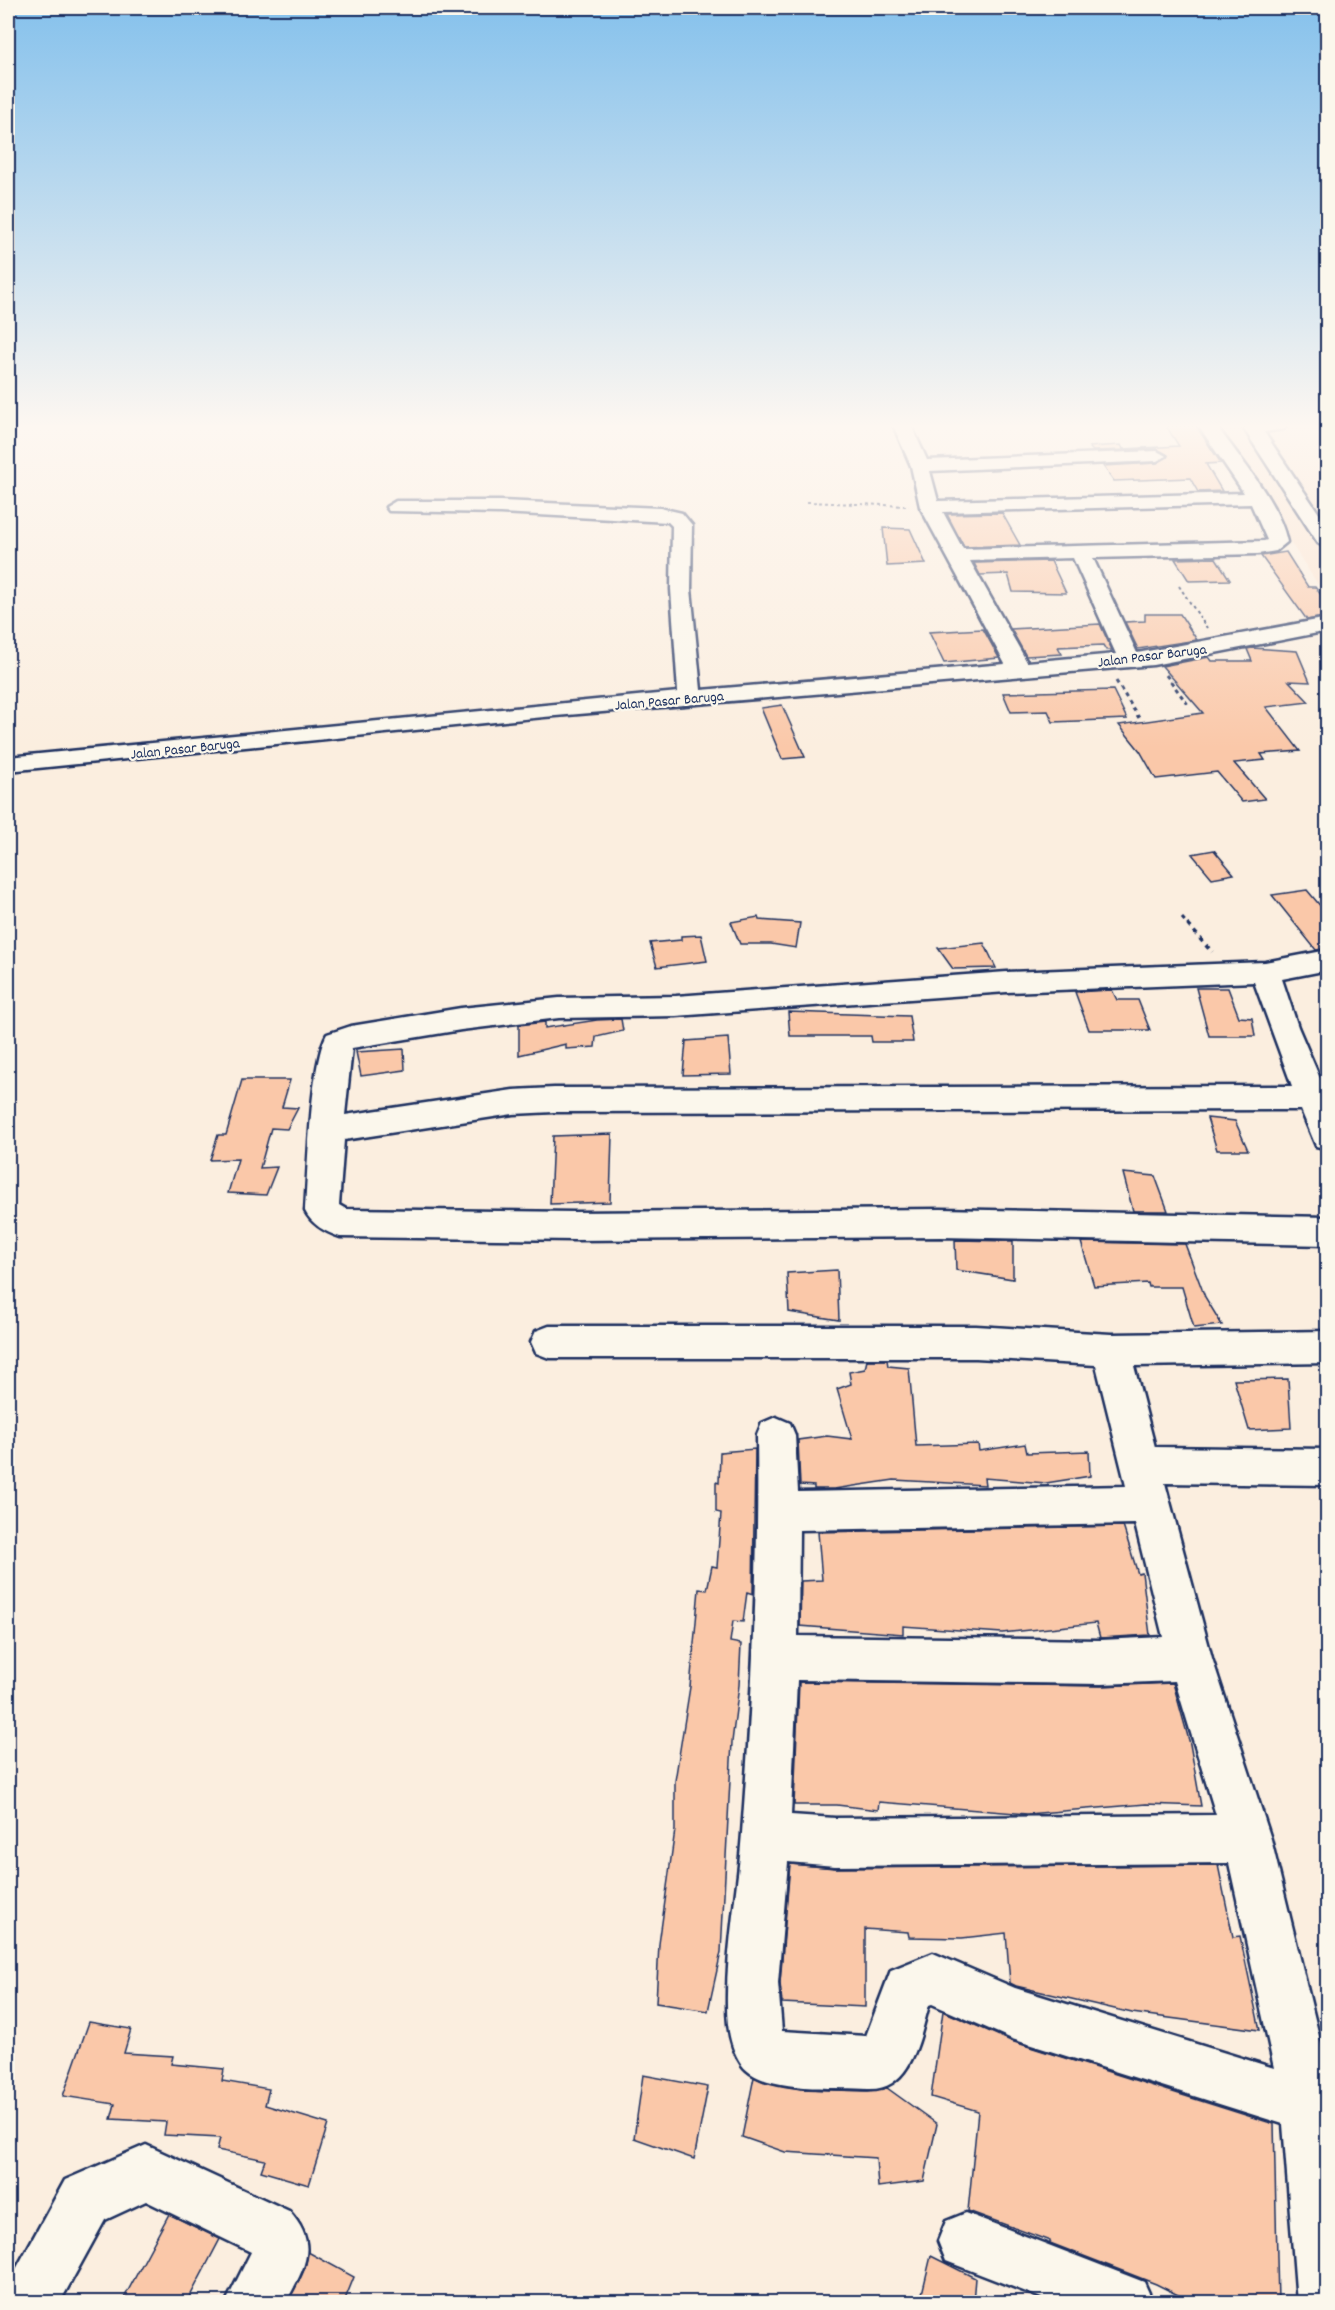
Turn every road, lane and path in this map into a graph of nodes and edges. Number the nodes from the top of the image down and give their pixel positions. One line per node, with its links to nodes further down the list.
1 (682, 533): 13 (street)
2 (944, 533): 5 (street)
3 (1276, 533): 4 (street)
4 (1080, 552): 5 (street); 10 (street)
5 (956, 555): 12 (street)
6 (1179, 586): 8 (path)
7 (1328, 624): 8 (street, Jalan Pasar Baruga)
8 (1219, 646): 9 (street, Jalan Pasar Baruga)
9 (1154, 658): 10 (street, Jalan Pasar Baruga); 14 (path)
10 (1129, 659): 11 (street, Jalan Pasar Baruga)
11 (1100, 661): 12 (street, Jalan Pasar Baruga); 15 (path)
12 (1019, 668): 13 (street, Jalan Pasar Baruga)
13 (690, 699): 16 (street, Jalan Pasar Baruga)
14 (1189, 706)
15 (1139, 718)
16 (8, 764)
17 (1182, 918): 20 (path)
18 (1328, 960): 19 (street)
19 (1265, 972): 20 (street); 21 (street)
20 (1233, 975): 22 (street)
21 (1312, 1098): 22 (street); 23 (street)
22 (330, 1130): 24 (street)
23 (1328, 1137)
24 (1328, 1231)
25 (549, 1342): 27 (street)
26 (1328, 1347): 27 (street)
27 (1111, 1350): 30 (street)
28 (776, 1435): 31 (street)
29 (1328, 1467): 30 (street)
30 (1145, 1485): 31 (street); 33 (street)
31 (779, 1511): 32 (street)
32 (773, 1658): 33 (street); 34 (street)
33 (1190, 1658): 35 (street)
34 (766, 1837): 35 (street); 36 (street)
35 (1247, 1839): 36 (street)
36 (1308, 2105): 41 (street)
37 (966, 2241): 40 (street)
38 (29, 2302): 39 (street)
39 (255, 2302)
40 (1124, 2302)
41 (1326, 2302)

